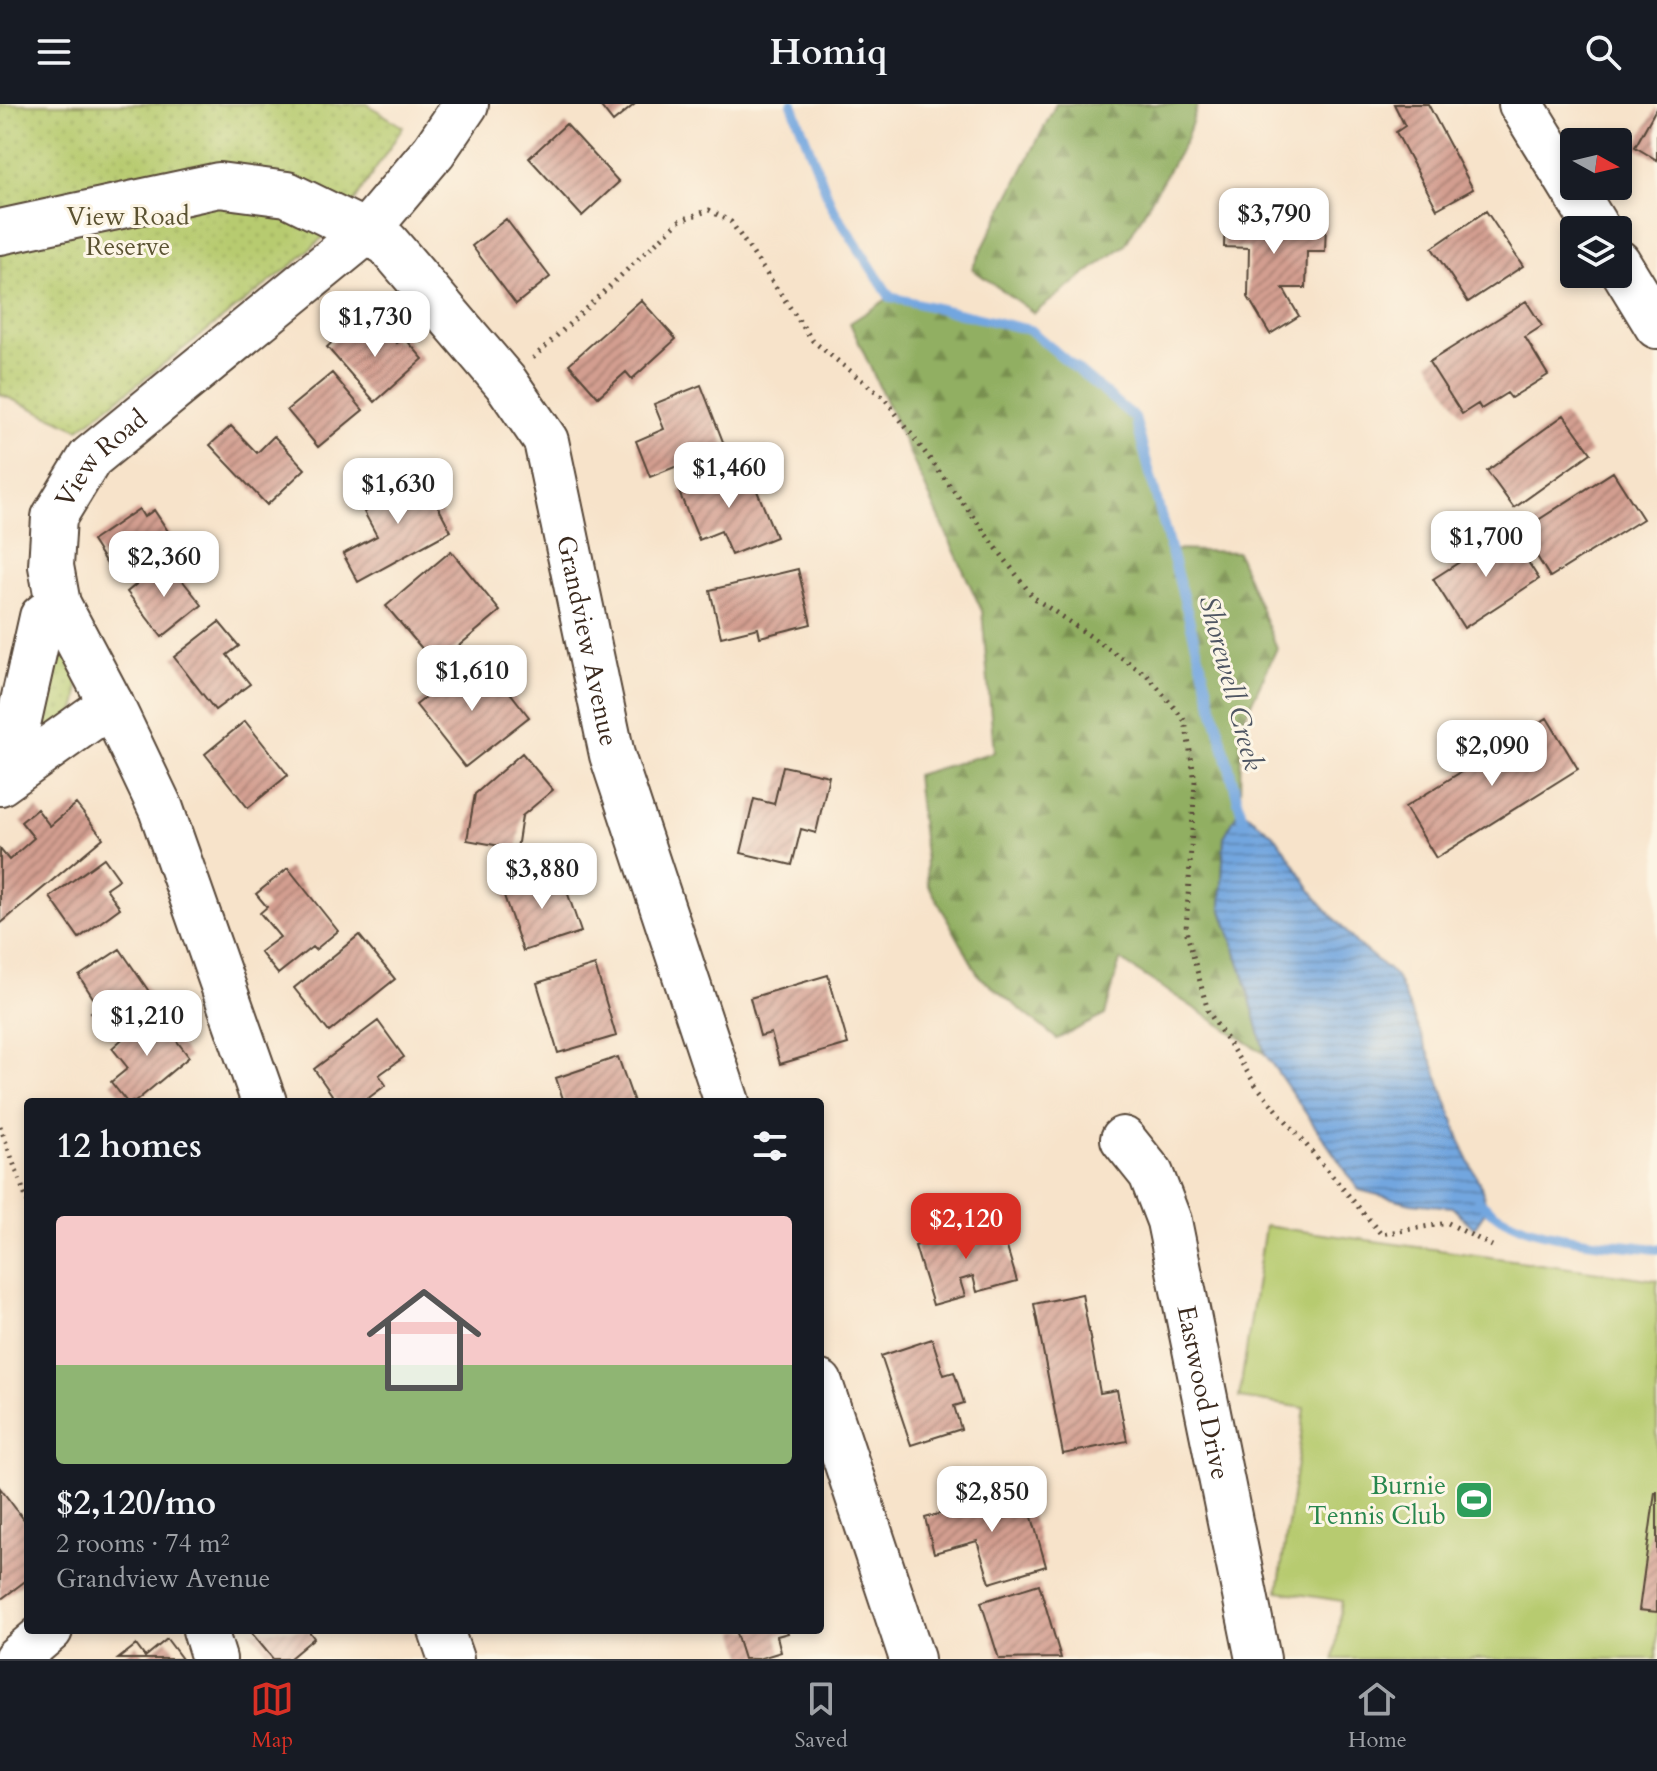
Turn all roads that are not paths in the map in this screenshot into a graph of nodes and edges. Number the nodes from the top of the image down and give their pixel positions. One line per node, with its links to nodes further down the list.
1 (466, 104): 5 (street, View Road)
2 (1521, 104): 3 (street)
3 (1589, 216)
4 (0, 232): 5 (street, Grandview Avenue)
5 (364, 234): 8 (street, View Road); 13 (street, Grandview Avenue)
6 (1632, 285): 7 (street)
7 (1657, 326)
8 (58, 604): 9 (street, View Road); 10 (street)
9 (111, 704): 11 (street); 12 (street, View Road)
10 (0, 765)
11 (0, 783)
12 (263, 1098)
13 (726, 1098)
14 (1123, 1139): 23 (street, Eastwood Drive)
15 (824, 1395): 22 (street)
16 (45, 1634): 19 (street)
17 (206, 1634): 20 (street)
18 (442, 1634): 21 (street)
19 (16, 1659)
20 (214, 1659)
21 (451, 1659)
22 (912, 1659)
23 (1258, 1659)

